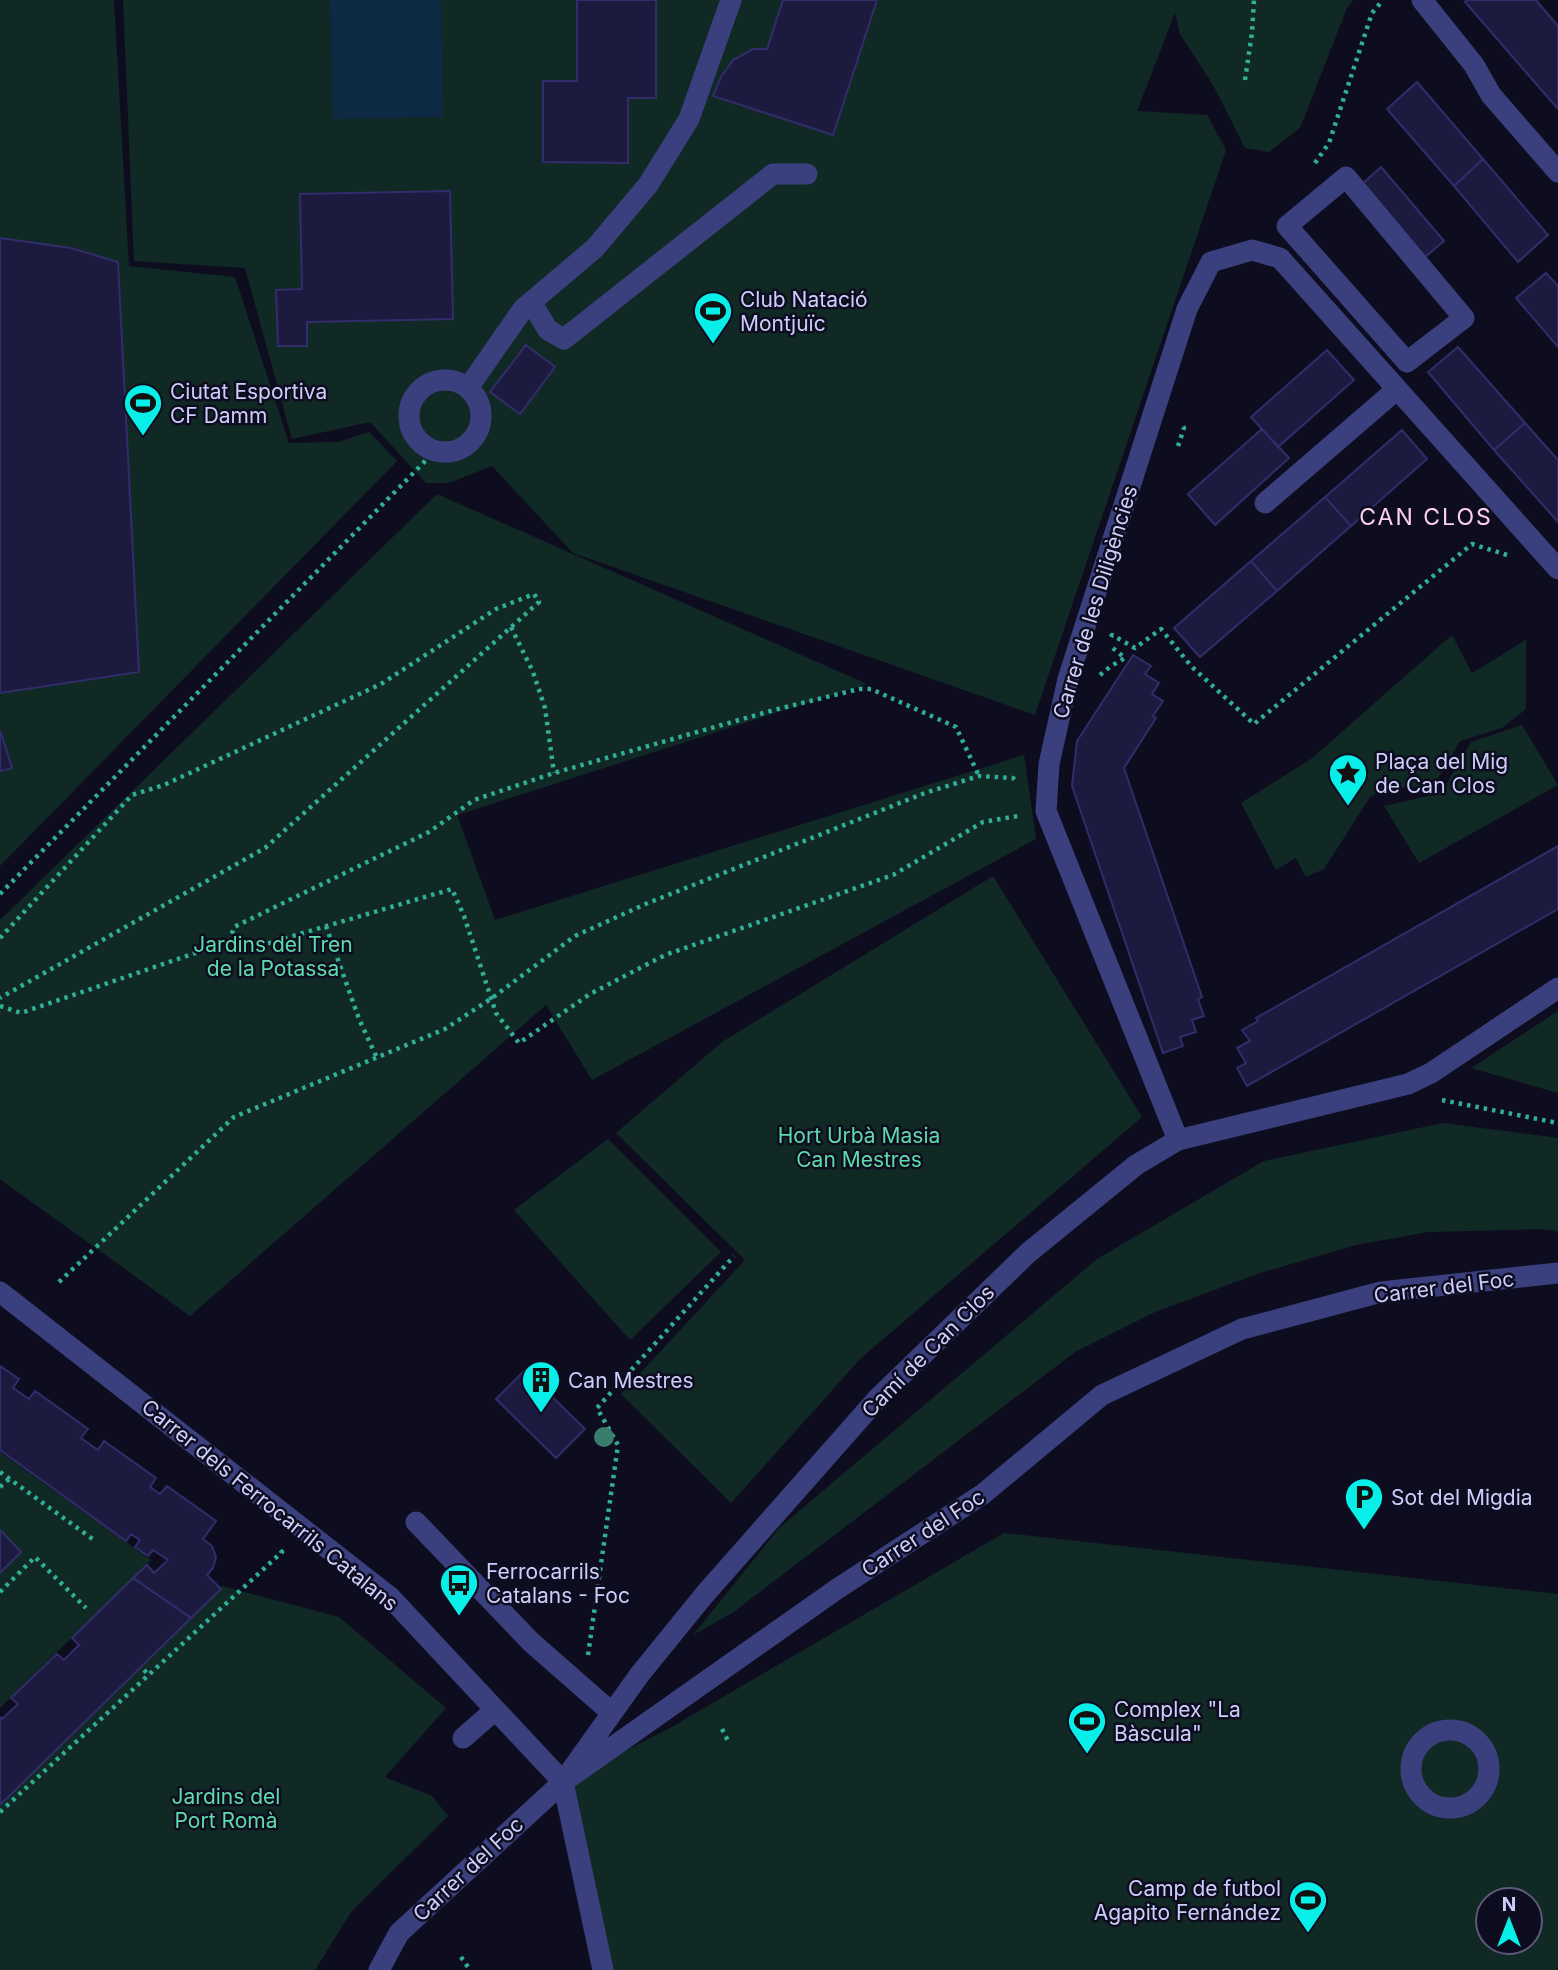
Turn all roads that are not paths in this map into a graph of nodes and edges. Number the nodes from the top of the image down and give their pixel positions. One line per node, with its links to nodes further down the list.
1 (731, 0): 6 (street)
2 (1422, 0): 3 (street)
3 (1558, 172)
4 (807, 174): 6 (street)
5 (1287, 226): 5 (street)
6 (531, 302): 7 (street)
7 (468, 388): 7 (street)
8 (1396, 390): 9 (street); 10 (street); 12 (street, Carrer de les Diligències)
9 (1265, 503)
10 (1558, 569)
11 (1558, 988): 12 (street, Camí de Can Clos)
12 (1178, 1140): 17 (street, Camí de Can Clos)
13 (1558, 1273): 19 (street, Carrer del Foc)
14 (0, 1292): 16 (street, Carrer dels Ferrocarrils Catalans)
15 (416, 1521): 17 (street)
16 (495, 1710): 18 (street); 19 (street, Carrer dels Ferrocarrils Catalans)
17 (612, 1713): 19 (street, Camí de Can Clos)
18 (463, 1738)
19 (563, 1782): 20 (street, Carrer del Foc); 21 (street)
20 (379, 1970)
21 (603, 1970)

